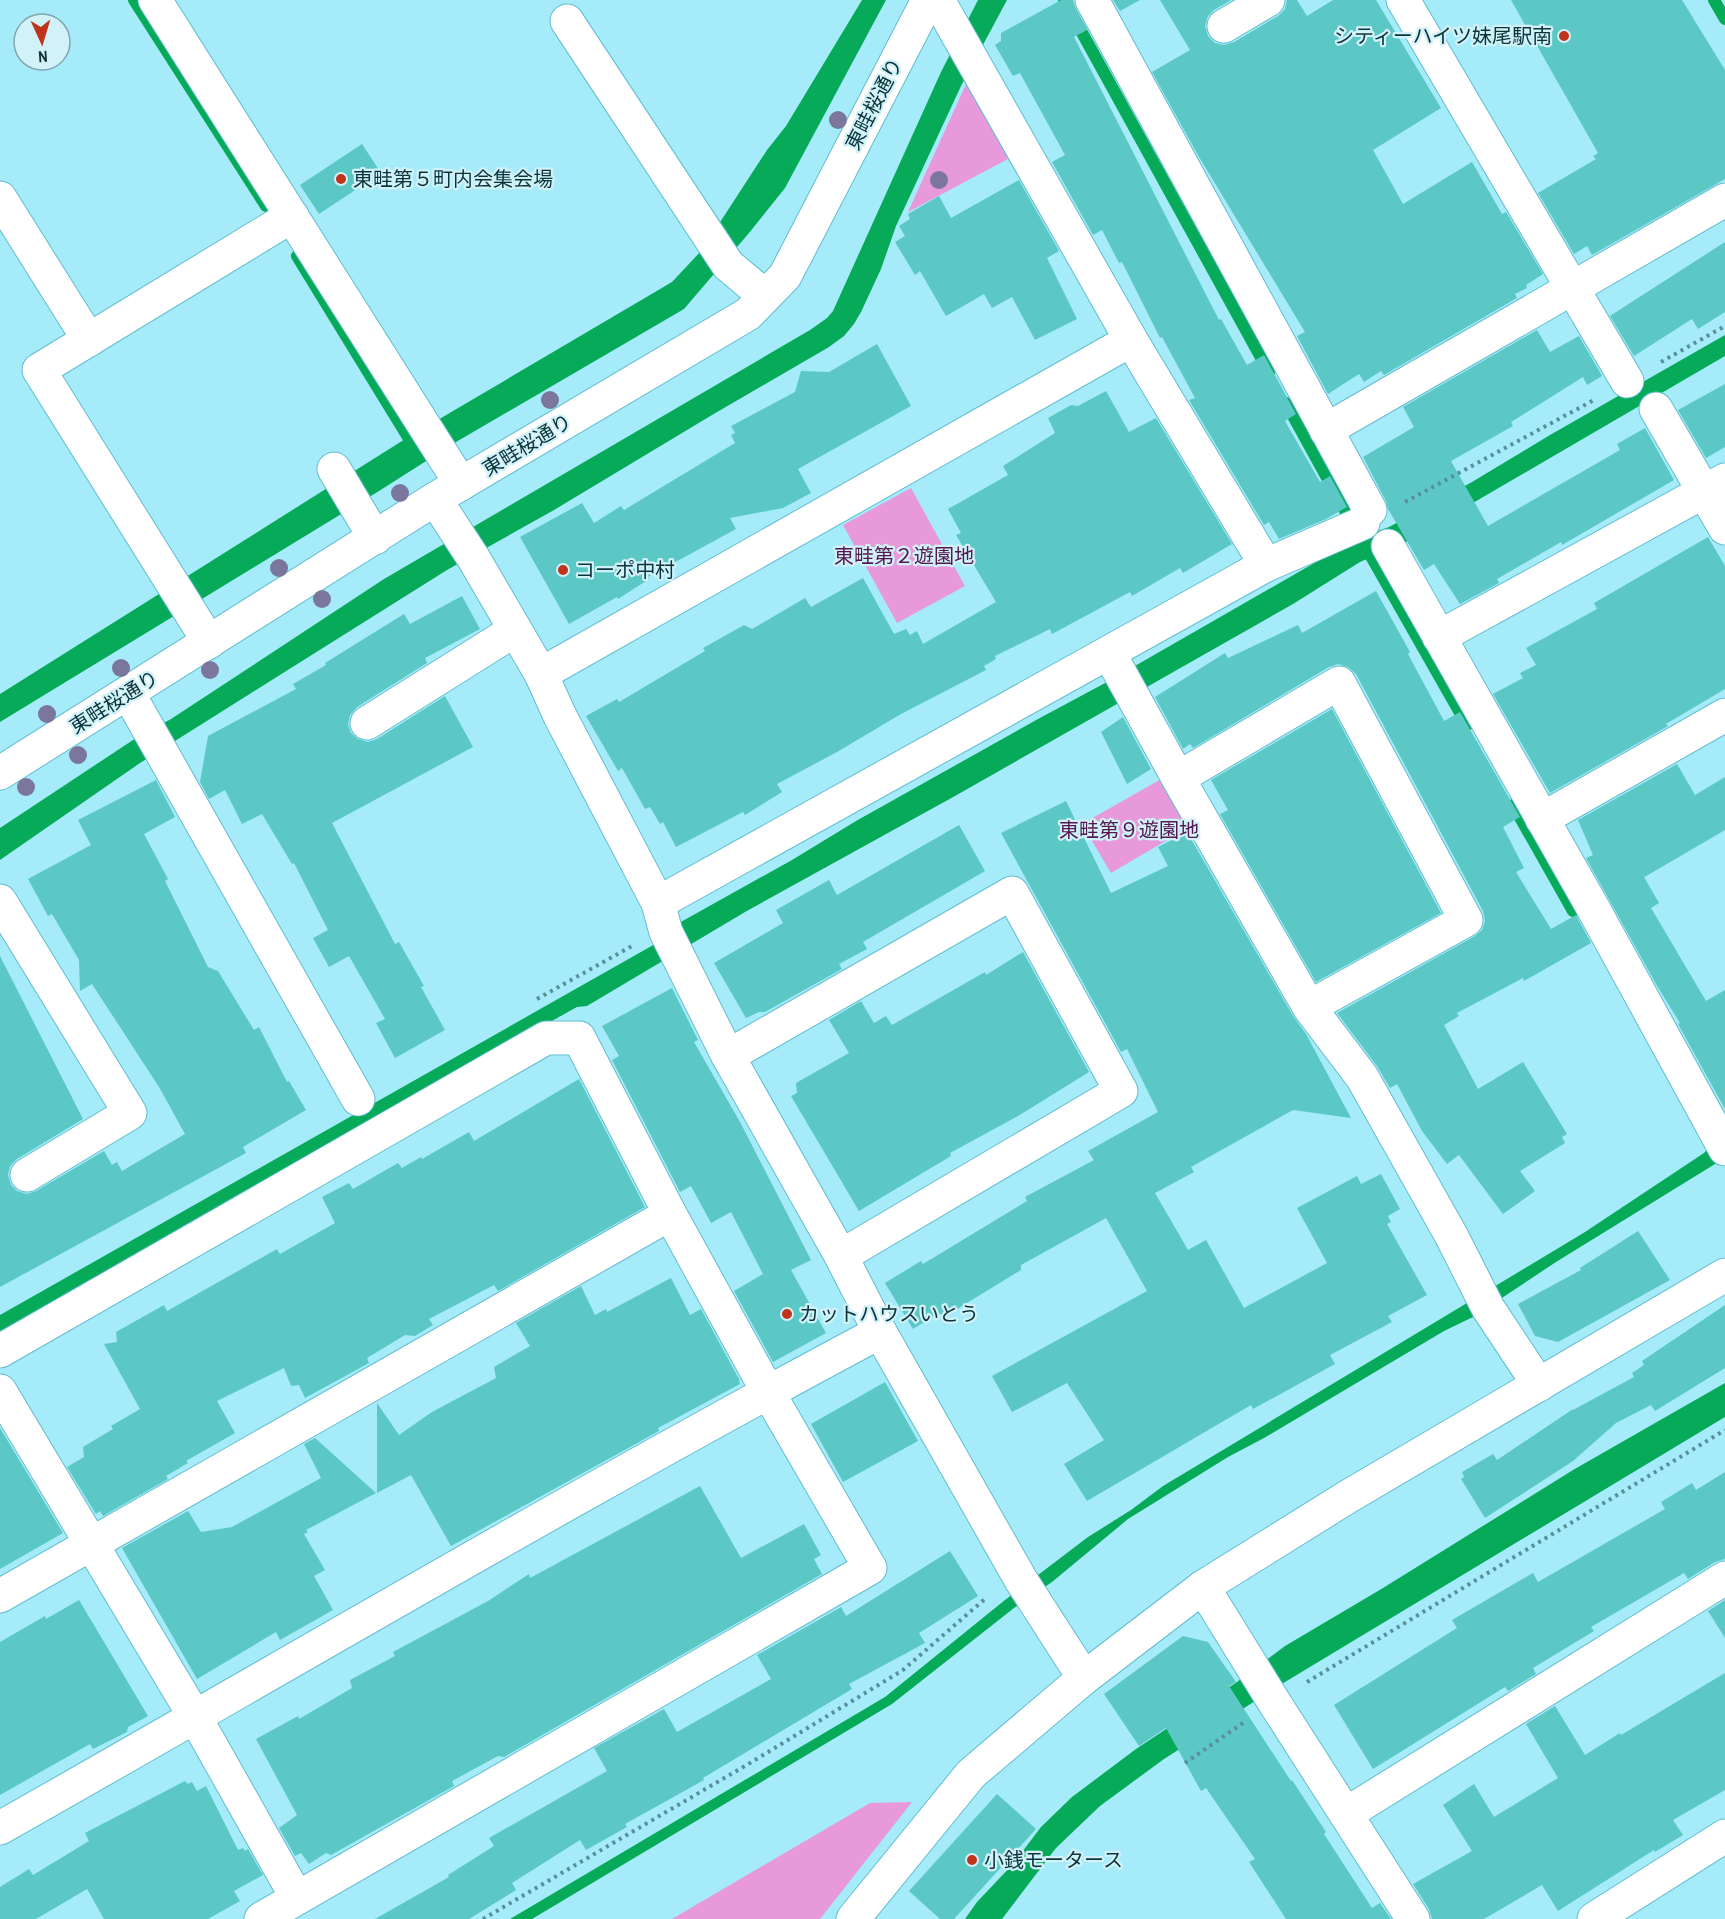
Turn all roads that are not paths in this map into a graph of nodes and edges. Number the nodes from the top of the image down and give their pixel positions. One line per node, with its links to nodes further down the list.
1 (155, 0): 11 (street)
2 (928, 0): 13 (street, 東畦桜通り)
3 (938, 0): 15 (street)
4 (1092, 0): 18 (street)
5 (1268, 0): 8 (street)
6 (1406, 1): 12 (street)
7 (567, 21): 13 (street)
8 (1224, 26)
9 (0, 198): 14 (street)
10 (1725, 200): 12 (street)
11 (292, 216): 14 (street); 21 (street)
12 (1573, 287): 16 (street); 18 (street)
13 (765, 296): 21 (street, 東畦桜通り)
14 (89, 340): 28 (street)
15 (1131, 340): 25 (street); 29 (street)
16 (1628, 381)
17 (1656, 409): 20 (street)
18 (1326, 430): 25 (street)
19 (337, 474): 22 (street)
20 (1715, 485): 23 (street); 27 (street)
21 (448, 491): 22 (street, 東畦桜通り); 26 (street)
22 (367, 524): 28 (street, 東畦桜通り)
23 (1725, 528)
24 (1388, 546): 27 (street)
25 (1266, 565): 30 (street)
26 (515, 630): 29 (street); 33 (street)
27 (1439, 637): 36 (street)
28 (209, 642): 31 (street, 東畦桜通り)
29 (541, 674): 38 (street)
30 (1121, 675): 35 (street); 38 (street)
31 (128, 693): 34 (street, 東畦桜通り); 41 (street)
32 (1725, 715): 36 (street)
33 (366, 723)
34 (0, 773)
35 (1178, 778): 39 (street); 39 (street)
36 (1542, 819): 42 (street)
37 (0, 902): 43 (street)
38 (667, 931): 40 (street)
39 (1310, 1007): 49 (street)
40 (728, 1056): 45 (street); 45 (street)
41 (358, 1099)
42 (1720, 1139)
43 (27, 1175)
44 (670, 1214): 48 (street); 51 (street); 52 (street)
45 (841, 1256): 47 (street)
46 (1725, 1275): 49 (street)
47 (880, 1332): 51 (street); 56 (street)
48 (0, 1351)
49 (1539, 1385): 54 (street)
50 (0, 1391): 52 (street)
51 (768, 1392): 57 (street); 61 (street)
52 (92, 1544): 55 (street); 57 (street)
53 (1725, 1578): 58 (street)
54 (1203, 1587): 56 (street); 58 (street)
55 (0, 1596)
56 (1084, 1678): 63 (street)
57 (195, 1717): 59 (street); 61 (street)
58 (1346, 1814): 64 (street)
59 (0, 1828)
60 (1725, 1836): 65 (street)
61 (297, 1898): 62 (street)
62 (261, 1919)
63 (853, 1919)
64 (1413, 1919)
65 (1594, 1919)

